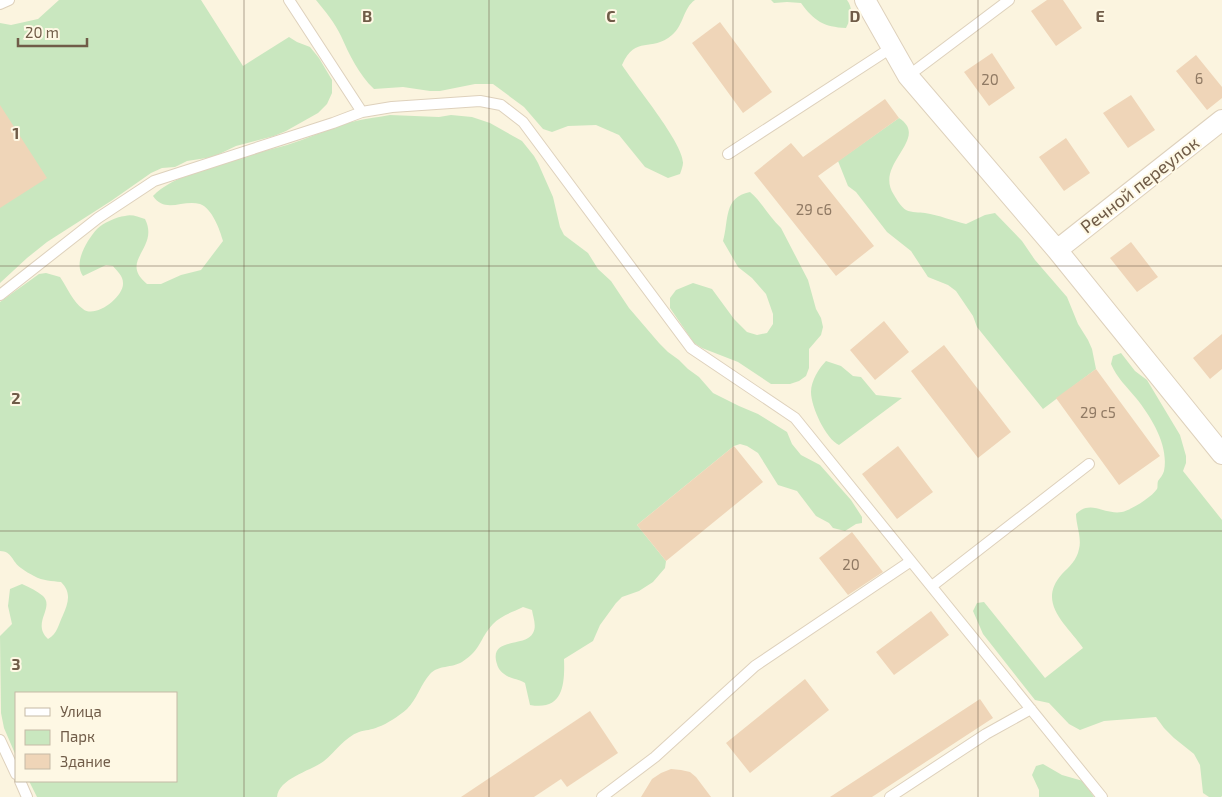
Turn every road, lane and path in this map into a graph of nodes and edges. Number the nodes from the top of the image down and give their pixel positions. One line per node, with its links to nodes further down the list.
1 (9, 0): 5 (lane)
2 (289, 0): 8 (lane)
3 (865, 0): 6 (street)
4 (1009, 0): 7 (lane)
5 (0, 4)
6 (891, 48): 7 (street); 10 (lane)
7 (908, 76): 11 (street)
8 (362, 112): 12 (lane); 15 (lane)
9 (1222, 120): 11 (street, Речной переулок)
10 (728, 154)
11 (1057, 250): 13 (street)
12 (0, 295)
13 (1222, 454)
14 (1088, 464): 16 (lane)
15 (911, 561): 16 (lane); 22 (lane)
16 (932, 586): 17 (lane)
17 (1032, 709): 23 (lane); 24 (lane)
18 (0, 740): 19 (lane)
19 (15, 772)
20 (20, 782): 21 (lane)
21 (27, 797)
22 (602, 797)
23 (890, 797)
24 (1102, 797)

